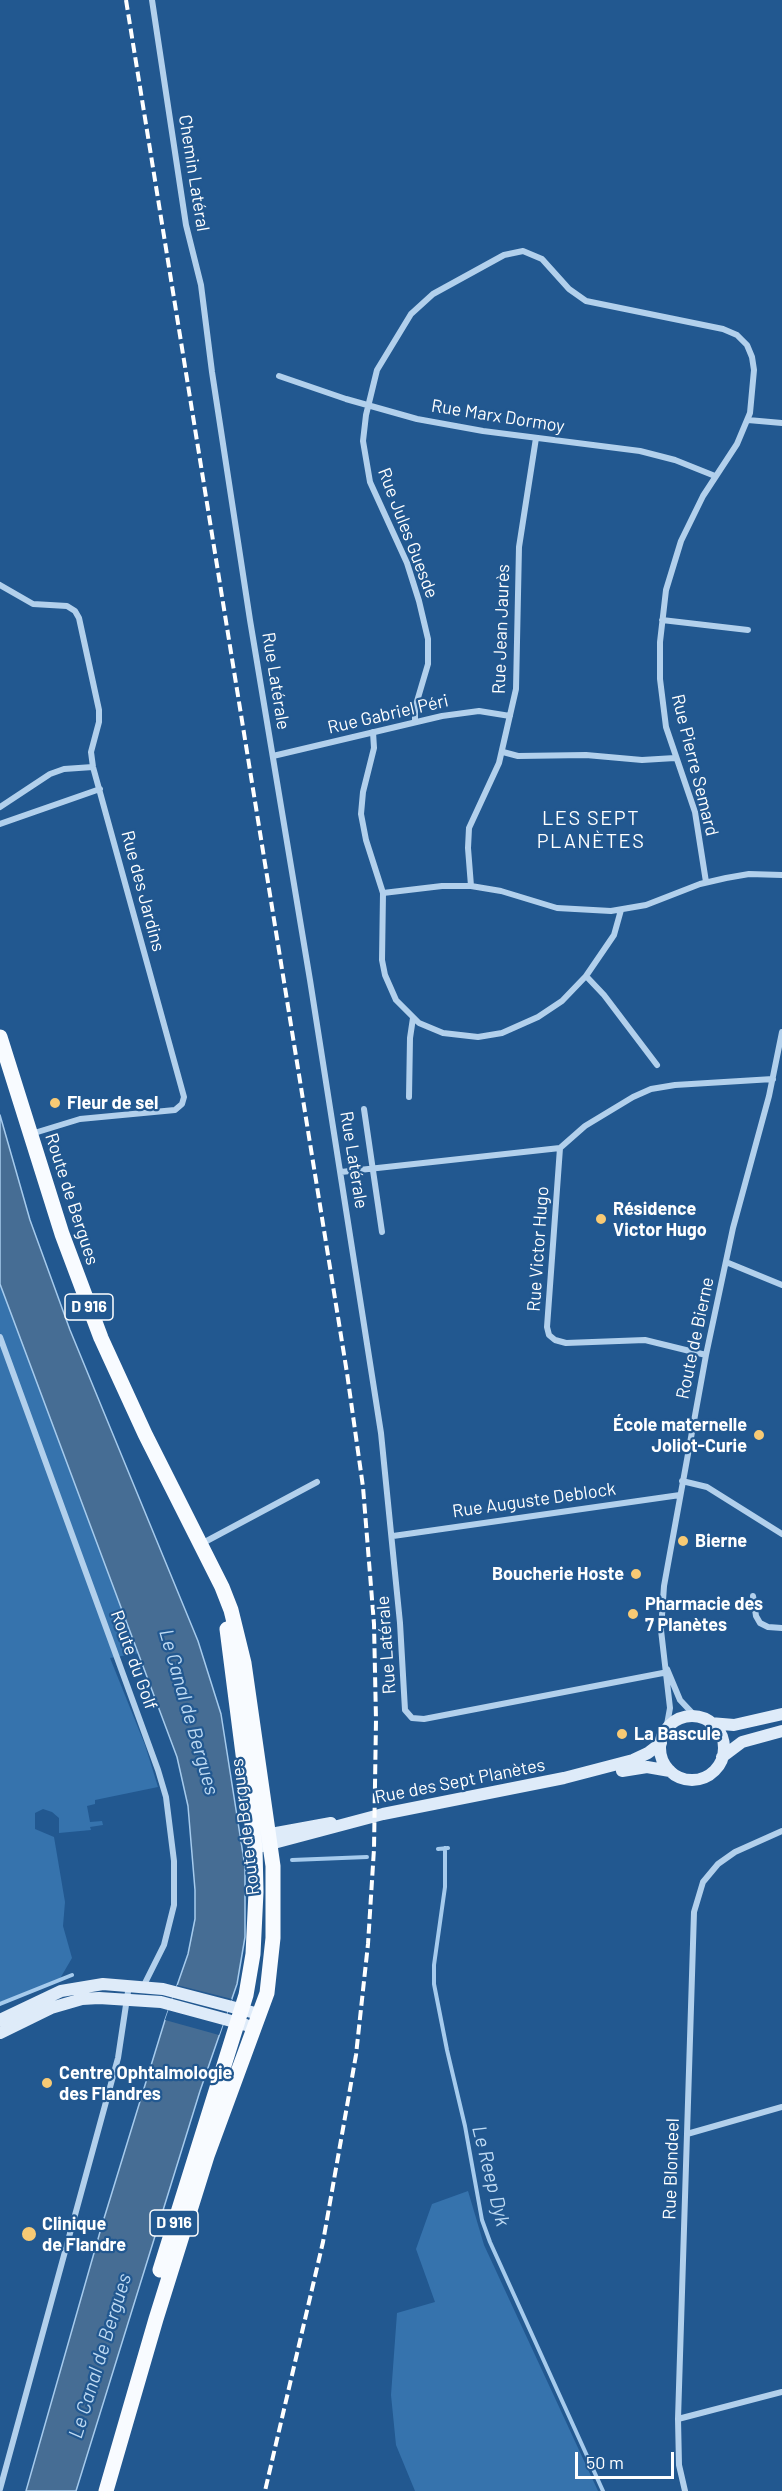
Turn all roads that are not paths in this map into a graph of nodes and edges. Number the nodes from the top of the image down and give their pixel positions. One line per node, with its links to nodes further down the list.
1 (152, 0): 3 (street, Chemin Latéral)
2 (524, 251): 5 (street, Rue Jules Guesde); 6 (street, Rue Pierre Semard)
3 (210, 349): 17 (street, Rue Latérale)
4 (279, 376): 5 (street, Rue Marx Dormoy)
5 (368, 406): 8 (street, Rue Marx Dormoy); 14 (street, Rue Jules Guesde)
6 (748, 420): 7 (street); 9 (street, Rue Pierre Semard)
7 (782, 423)
8 (536, 438): 9 (street, Rue Marx Dormoy); 13 (street, Rue Jean Jaurès)
9 (715, 476): 11 (street, Rue Pierre Semard)
10 (0, 585): 19 (street, Rue des Jardins)
11 (662, 620): 12 (street); 18 (street, Rue Pierre Semard)
12 (748, 630)
13 (510, 716): 14 (street, Rue Gabriel Péri); 16 (street, Rue Jean Jaurès)
14 (415, 722): 15 (street, Rue Gabriel Péri)
15 (373, 732): 17 (street, Rue Gabriel Péri); 26 (street)
16 (502, 752): 18 (street); 25 (street, Rue Jean Jaurès)
17 (273, 756): 39 (street, Rue Latérale)
18 (675, 758): 24 (street, Rue Pierre Semard)
19 (93, 766): 20 (street, Rue des Jardins); 21 (street)
20 (100, 789): 22 (street); 36 (street, Rue des Jardins)
21 (0, 807)
22 (0, 824)
23 (782, 874): 24 (street)
24 (706, 882): 27 (street)
25 (471, 886): 26 (street); 27 (street)
26 (383, 893): 29 (street)
27 (621, 910): 28 (street)
28 (585, 976): 29 (street); 32 (street)
29 (413, 1018): 34 (street)
30 (782, 1032): 33 (street, Route de Bierne)
31 (0, 1037): 36 (main road, Route de Bergues / D 916)
32 (657, 1065)
33 (773, 1079): 37 (street); 41 (street, Route de Bierne)
34 (409, 1097)
35 (364, 1109): 38 (street)
36 (31, 1134): 50 (main road, Route de Bergues / D 916)
37 (560, 1148): 38 (street); 44 (street, Rue Victor Hugo)
38 (372, 1168): 39 (street); 40 (street)
39 (340, 1172): 49 (street, Rue Latérale)
40 (382, 1232)
41 (726, 1262): 42 (street); 44 (street, Route de Bierne)
42 (782, 1285)
43 (0, 1337): 66 (street, Route du Golf)
44 (706, 1355): 45 (street, Route de Bierne)
45 (682, 1481): 47 (street, Route de Bierne); 48 (street)
46 (317, 1482): 50 (street)
47 (680, 1495): 49 (street, Rue Auguste Deblock); 53 (street, Route de Bierne)
48 (782, 1534)
49 (393, 1536): 53 (street, Rue Latérale)
50 (201, 1544): 64 (main road, Route de Bergues / D 916)
51 (753, 1596): 52 (street)
52 (782, 1628)
53 (666, 1672): 55 (street, Route de Bierne); 57 (street, Route de Bierne)
54 (782, 1714): 56 (street)
55 (696, 1717): 56 (street); 57 (street)
56 (710, 1723): 60 (street)
57 (666, 1730): 59 (street)
58 (782, 1731): 60 (street)
59 (661, 1743): 61 (street); 62 (street, Rue des Sept Planètes)
60 (722, 1757): 61 (street)
61 (670, 1771): 62 (street, Rue des Sept Planètes)
62 (564, 1778): 64 (street, Rue des Sept Planètes)
63 (782, 1831): 73 (street, Rue Blondeel)
64 (262, 1841): 68 (main road, Route de Bergues / D 916); 70 (main road, Route de Bergues / D 916)
65 (129, 1984): 66 (street); 67 (street); 69 (street)
66 (143, 1986): 67 (street, Route du Golf); 68 (street)
67 (133, 1999): 68 (street); 71 (street); 77 (street)
68 (234, 2015): 70 (street); 76 (main road, Route de Bergues / D 916)
69 (0, 2020)
70 (257, 2021): 76 (main road, Route de Bergues / D 916)
71 (0, 2033)
72 (782, 2107): 73 (street)
73 (687, 2134): 75 (street, Rue Blondeel)
74 (782, 2392): 75 (street)
75 (678, 2419): 79 (street, Rue Blondeel)
76 (125, 2428): 78 (main road, Route de Bergues / D 916)
77 (0, 2489)
78 (106, 2491)
79 (685, 2491)

